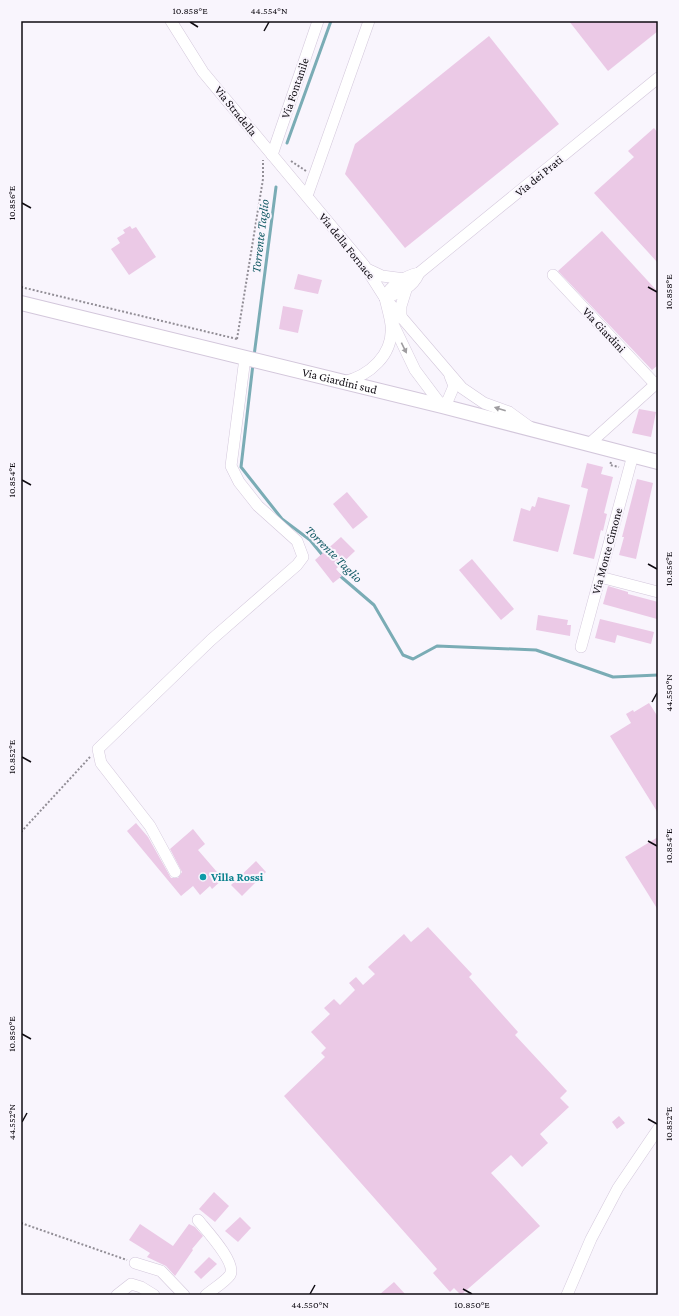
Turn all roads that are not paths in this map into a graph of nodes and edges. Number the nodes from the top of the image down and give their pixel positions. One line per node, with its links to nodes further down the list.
1 (171, 21): 5 (street, Via Stradella)
2 (318, 21): 5 (street, Via Fontanile)
3 (369, 21): 6 (street)
4 (658, 78): 9 (street, Via dei Prati)
5 (272, 155): 6 (street, Via Stradella)
6 (307, 196): 7 (street, Via della Fornace)
7 (367, 270): 9 (street); 10 (street, Via della Fornace)
8 (553, 275): 17 (street, Via Giardini)
9 (405, 284): 10 (street, Via dei Prati); 13 (street)
10 (385, 298): 12 (street); 13 (street)
11 (21, 303): 14 (main road, Via Giardini sud)
12 (388, 312): 16 (street); 18 (street, one-way to 18)
13 (401, 318): 15 (street)
14 (250, 359): 16 (main road, Via Giardini sud); 26 (street)
15 (449, 375): 18 (street); 19 (street, one-way to 15)
16 (342, 382): 18 (main road, Via Giardini sud)
17 (657, 383): 20 (street, Via Giardini)
18 (442, 406): 19 (main road, Via Giardini sud)
19 (533, 429): 20 (main road, Via Giardini sud)
20 (589, 444): 21 (main road, Via Giardini sud)
21 (633, 455): 22 (main road, Via Giardini sud); 23 (street, Via Monte Cimone)
22 (658, 462)
23 (600, 577): 24 (street); 25 (street, Via Monte Cimone)
24 (658, 592)
25 (581, 647)
26 (175, 872)
27 (658, 1129): 34 (street)
28 (198, 1220): 33 (street)
29 (135, 1263): 32 (street)
30 (117, 1295): 31 (street)
31 (154, 1295)
32 (184, 1295)
33 (206, 1295)
34 (567, 1295)

